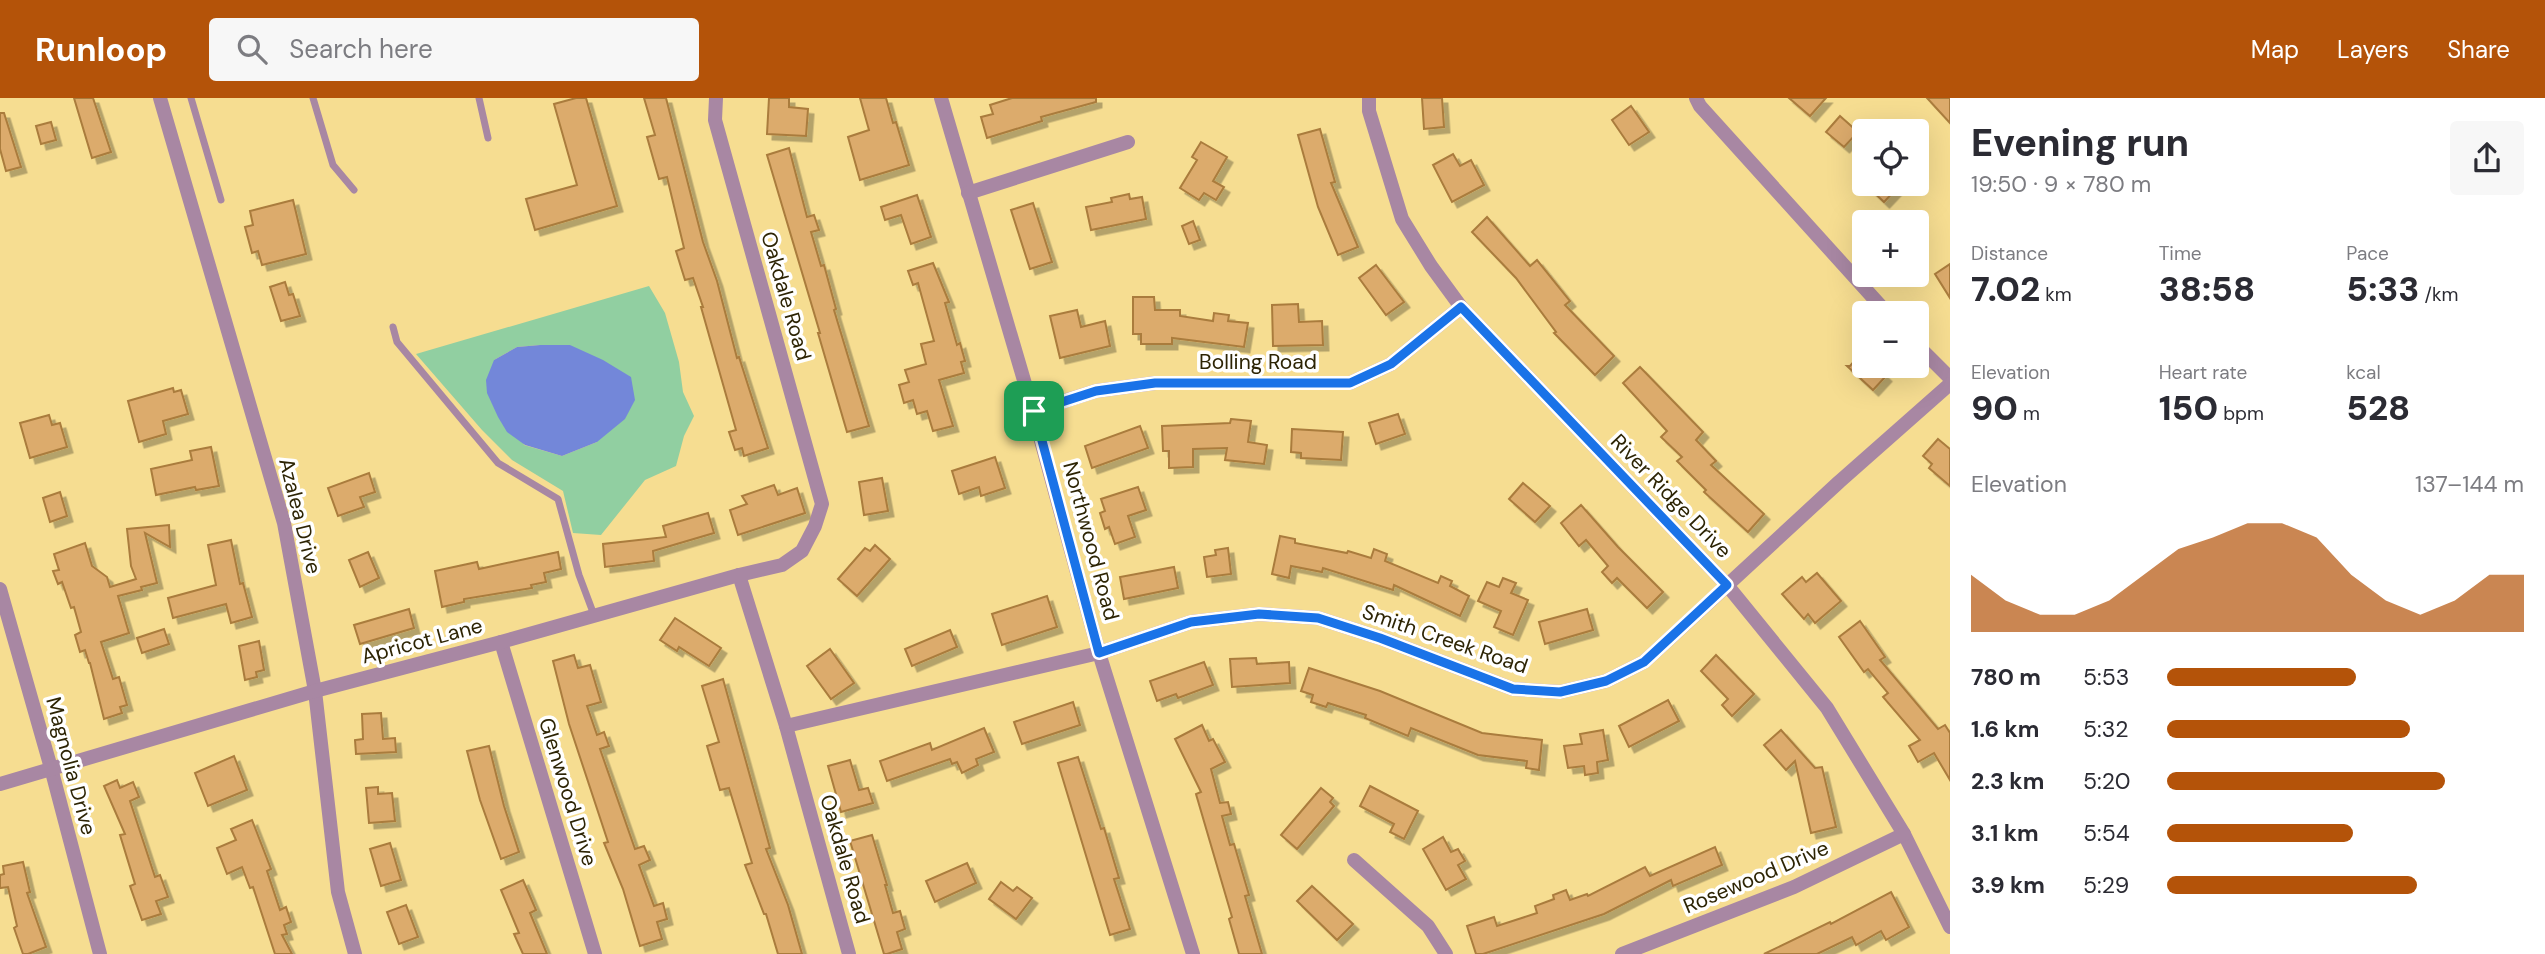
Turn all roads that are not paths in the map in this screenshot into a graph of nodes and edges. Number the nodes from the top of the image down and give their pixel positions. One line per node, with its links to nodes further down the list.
1 (160, 98): 28 (street, Azalea Drive)
2 (191, 98): 13 (lane)
3 (313, 98): 11 (lane)
4 (479, 98): 9 (lane)
5 (716, 98): 21 (street, Oakdale Road)
6 (941, 98): 12 (street, Northwood Road)
7 (1369, 98): 15 (street, River Ridge Drive)
8 (1696, 98): 14 (street)
9 (488, 138)
10 (1128, 142): 12 (street)
11 (354, 190)
12 (968, 193): 20 (street, Northwood Road)
13 (221, 200)
14 (1876, 301)
15 (1461, 307): 20 (street, Bolling Road); 23 (street, River Ridge Drive)
16 (393, 327): 25 (lane)
17 (1929, 357): 18 (street)
18 (1950, 378)
19 (1950, 384): 23 (street, Smith Creek Road)
20 (1034, 411): 27 (street, Northwood Road)
21 (822, 504): 22 (street, Apricot Lane)
22 (739, 575): 25 (street, Apricot Lane); 29 (street, Oakdale Road)
23 (1727, 585): 27 (street, Smith Creek Road); 32 (street, River Ridge Drive)
24 (0, 589): 30 (street, Magnolia Drive)
25 (594, 616): 26 (street, Apricot Lane)
26 (501, 642): 28 (street, Apricot Lane); 37 (street, Glenwood Drive)
27 (1099, 653): 29 (street, Smith Creek Road); 39 (street, Northwood Road)
28 (315, 691): 30 (street, Apricot Lane); 36 (street, Azalea Drive)
29 (786, 726): 38 (street, Oakdale Road)
30 (51, 768): 31 (street, Apricot Lane); 35 (street, Magnolia Drive)
31 (0, 784)
32 (1904, 834): 34 (street, River Ridge Drive); 41 (street, Rosewood Drive)
33 (1354, 860): 40 (street)
34 (1950, 927)
35 (100, 954)
36 (355, 954)
37 (595, 954)
38 (849, 954)
39 (1193, 954)
40 (1446, 954)
41 (1622, 954)

